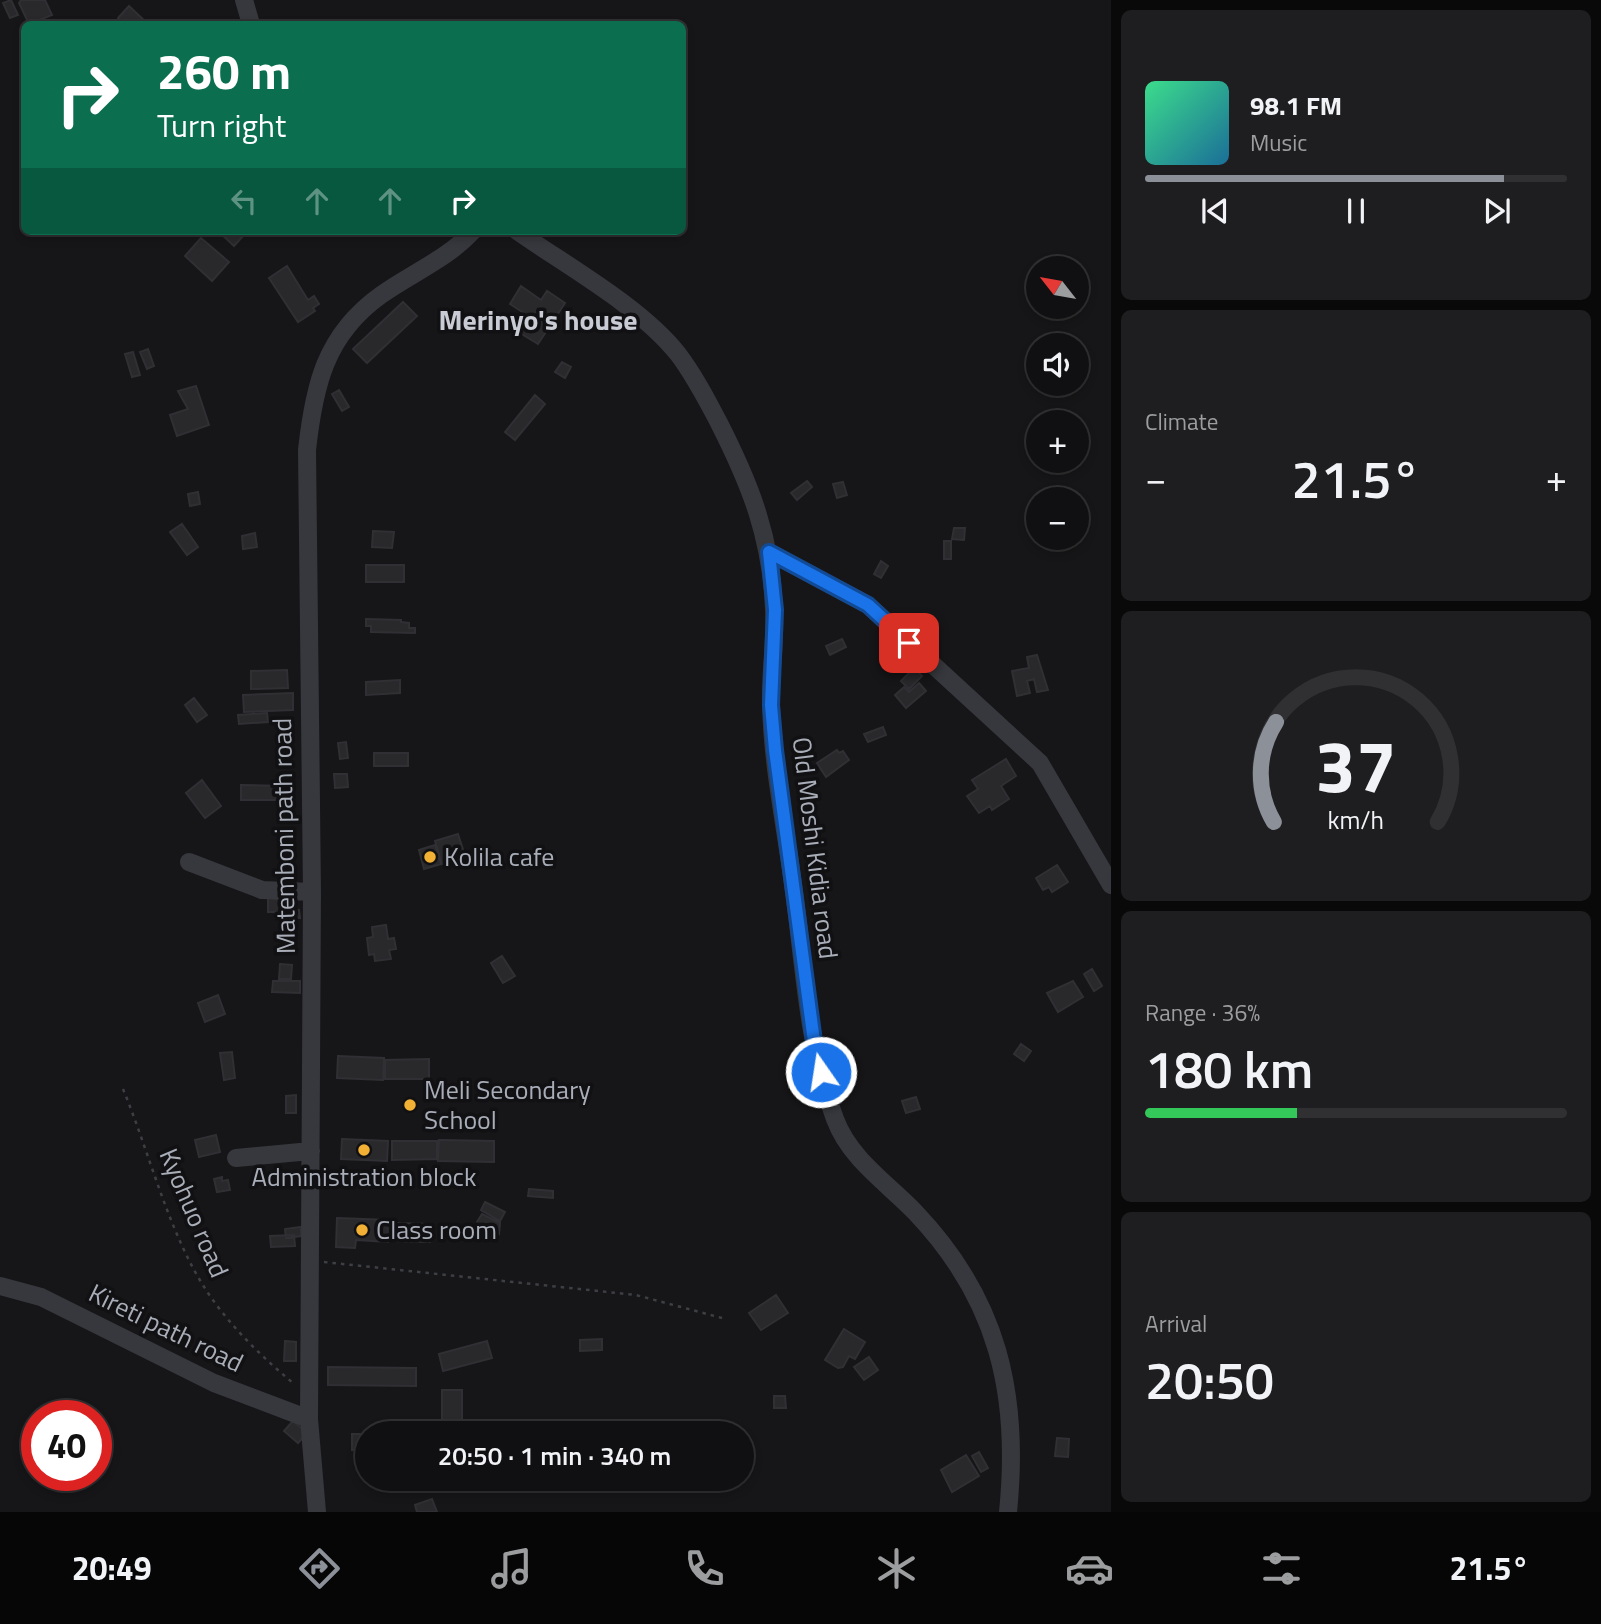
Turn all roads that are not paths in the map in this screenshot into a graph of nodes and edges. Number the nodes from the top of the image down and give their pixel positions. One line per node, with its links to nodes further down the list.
1 (244, 0): 2 (street)
2 (250, 21)
3 (469, 235): 8 (street, Matemboni path road)
4 (523, 235): 5 (street, Old Moshi Kidia road)
5 (769, 552): 7 (street); 14 (street, Old Moshi Kidia road)
6 (189, 862): 8 (street)
7 (1111, 885)
8 (312, 892): 9 (street, Matemboni path road)
9 (311, 1151): 10 (street); 12 (street, Matemboni path road)
10 (236, 1158)
11 (0, 1286): 12 (street, Kireti path road)
12 (309, 1419): 13 (street, Matemboni path road)
13 (317, 1512)
14 (1008, 1512)

